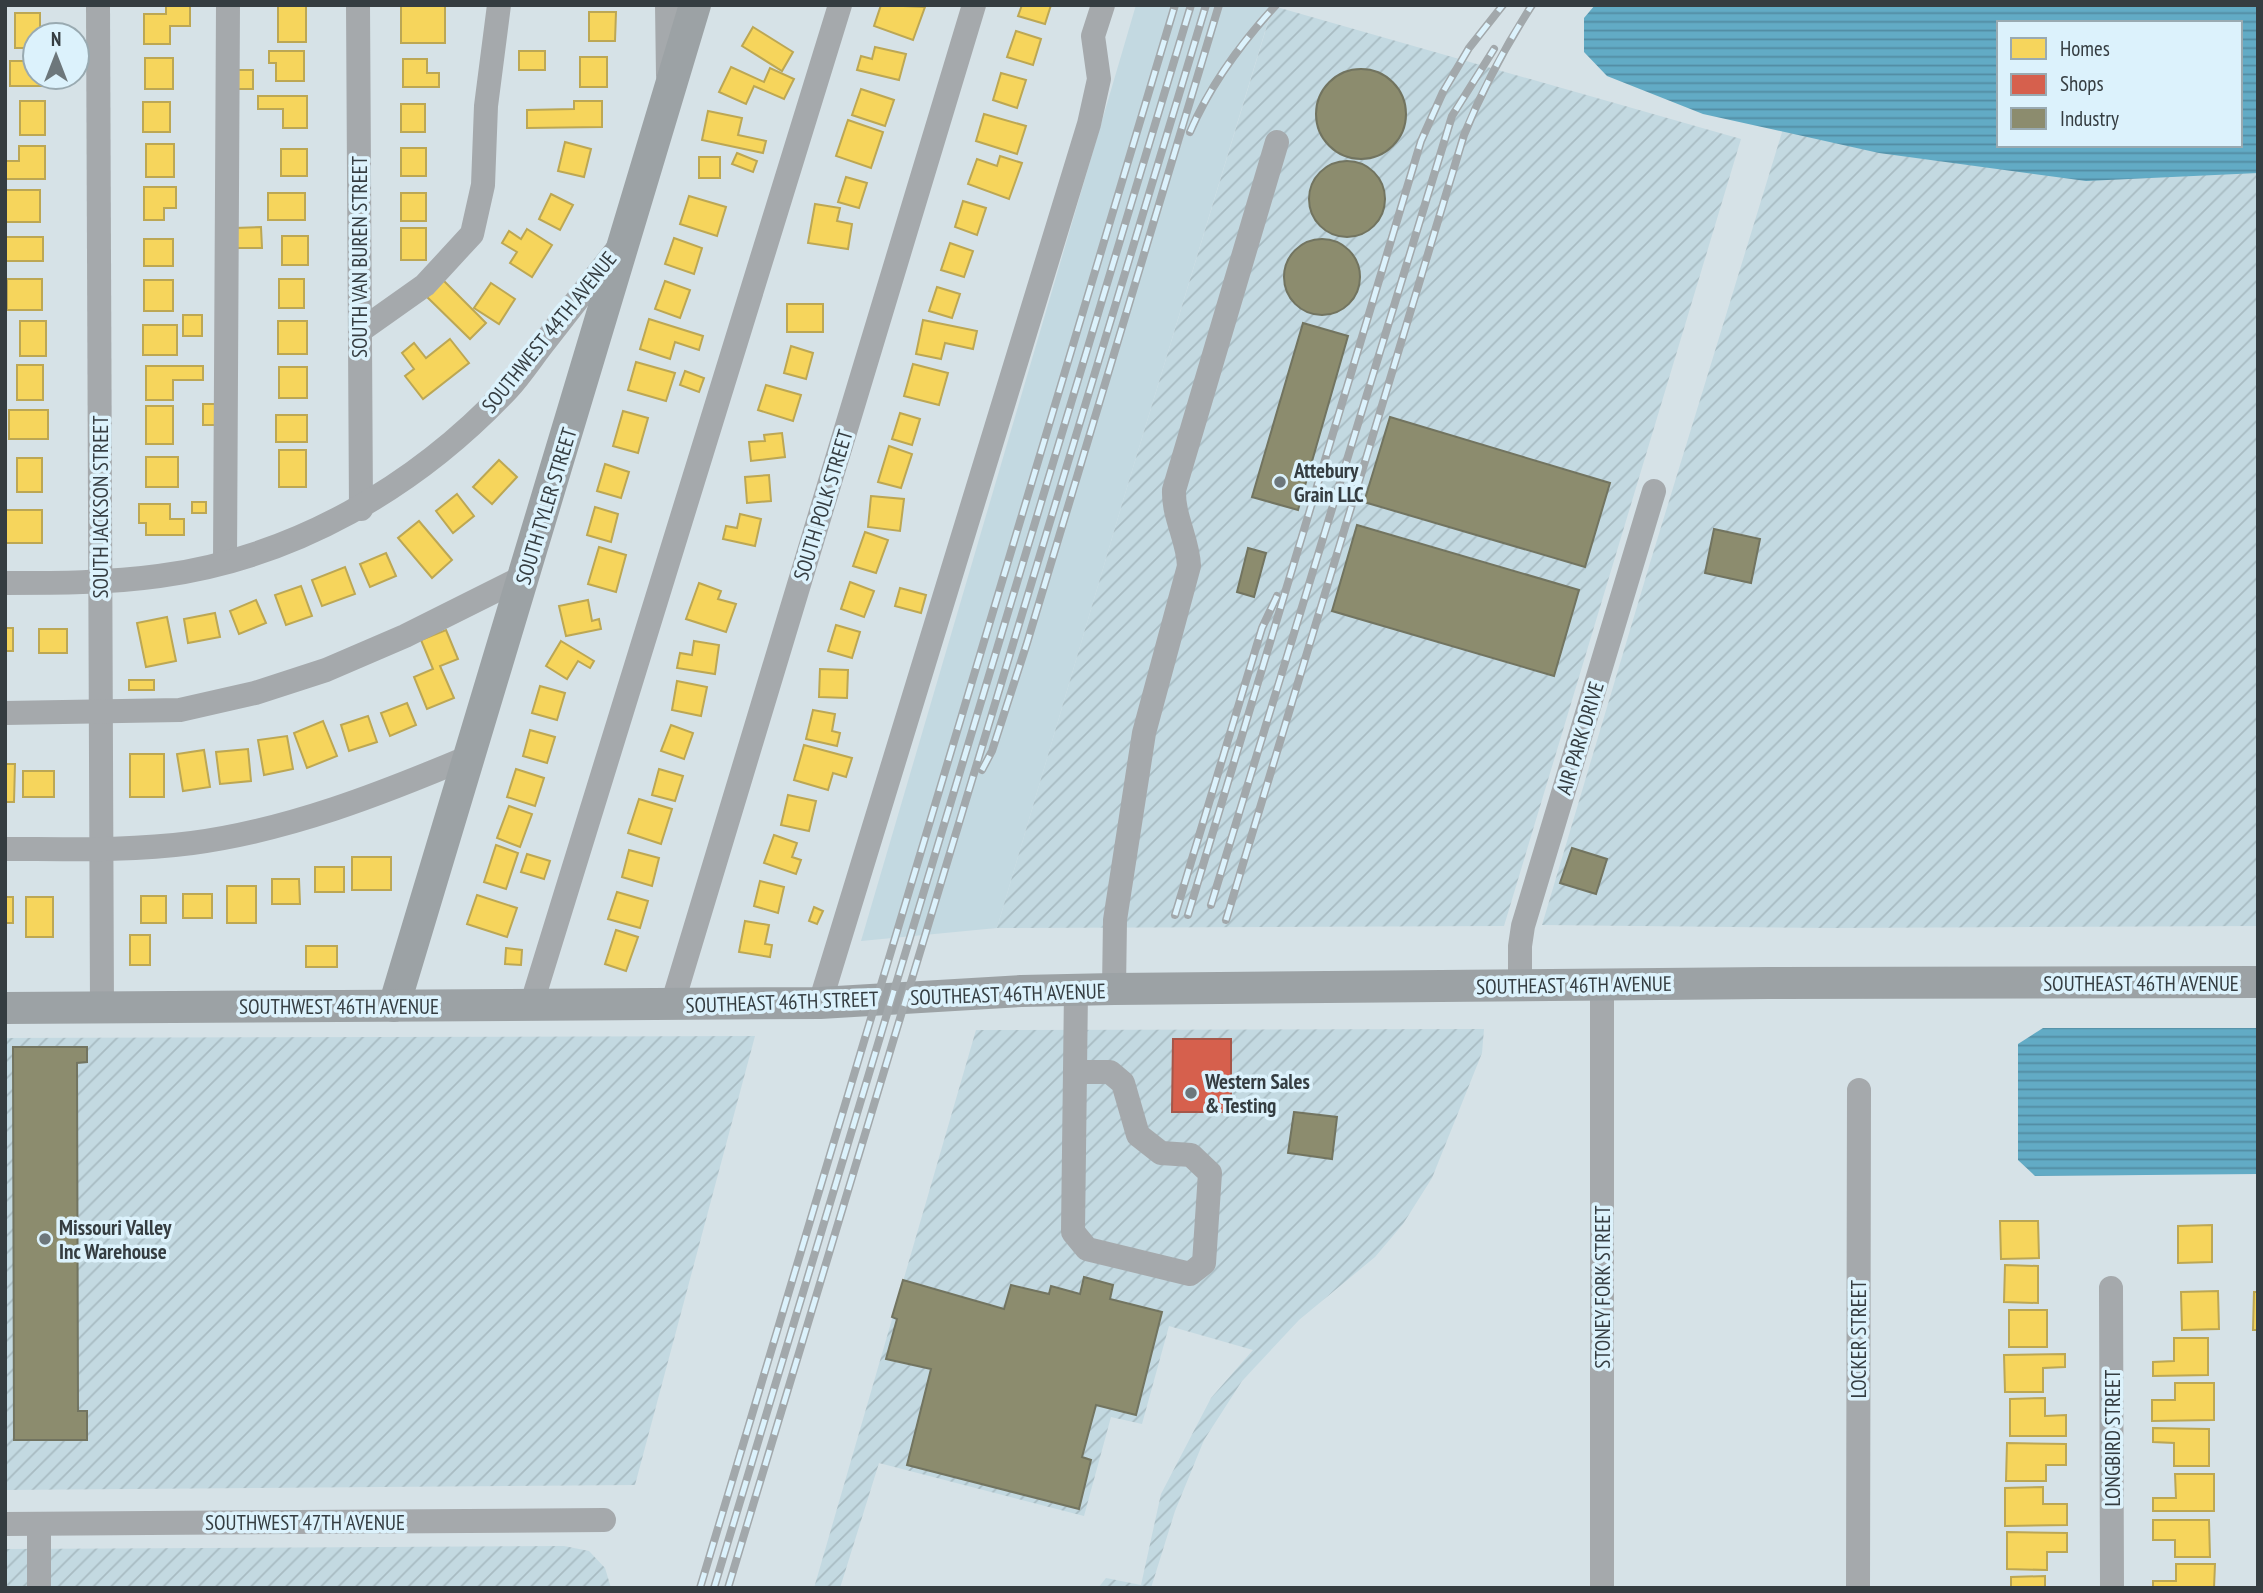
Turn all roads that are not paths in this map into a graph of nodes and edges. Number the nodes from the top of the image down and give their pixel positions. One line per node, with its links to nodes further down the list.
1 (98, 5): 19 (street, SOUTH JACKSON STREET)
2 (228, 5): 16 (street)
3 (358, 5): 13 (street, SOUTH VAN BUREN STREET)
4 (499, 5): 13 (street)
5 (667, 5): 10 (street)
6 (695, 5): 10 (main road, SOUTH TYLER STREET)
7 (840, 5): 34 (street)
8 (974, 5): 32 (street, SOUTH POLK STREET)
9 (1103, 5): 31 (street)
10 (668, 97): 12 (main road, SOUTH TYLER STREET)
11 (1277, 142): 28 (street)
12 (628, 235): 15 (street, SOUTHWEST 44TH AVENUE); 17 (main road, SOUTH TYLER STREET)
13 (359, 331): 15 (street, SOUTH VAN BUREN STREET)
14 (1654, 491): 27 (street, AIR PARK DRIVE)
15 (360, 509): 16 (street, SOUTHWEST 44TH AVENUE)
16 (225, 562): 19 (street, SOUTHWEST 44TH AVENUE)
17 (525, 576): 20 (street); 22 (main road, SOUTH TYLER STREET)
18 (5, 583): 19 (street, SOUTHWEST 44TH AVENUE)
19 (100, 583): 20 (street, SOUTH JACKSON STREET)
20 (101, 712): 21 (street); 24 (street, SOUTH JACKSON STREET)
21 (5, 713)
22 (471, 756): 24 (street); 33 (main road, SOUTH TYLER STREET)
23 (5, 849): 24 (street)
24 (102, 849): 35 (street, SOUTH JACKSON STREET)
25 (2258, 982): 26 (main road, SOUTHEAST 46TH AVENUE)
26 (1602, 985): 27 (main road, SOUTHEAST 46TH AVENUE); 44 (street, STONEY FORK STREET)
27 (1520, 986): 28 (main road, SOUTHEAST 46TH AVENUE)
28 (1114, 989): 29 (main road, SOUTHEAST 46TH AVENUE)
29 (1076, 990): 30 (main road, SOUTHEAST 46TH AVENUE); 37 (street)
30 (891, 999): 31 (main road, SOUTHEAST 46TH STREET)
31 (820, 1003): 32 (main road, SOUTHEAST 46TH STREET)
32 (672, 1005): 34 (main road, SOUTHWEST 46TH AVENUE)
33 (394, 1006): 34 (main road, SOUTHWEST 46TH AVENUE); 35 (main road, SOUTHWEST 46TH AVENUE)
34 (531, 1006)
35 (102, 1008): 36 (main road, SOUTHWEST 46TH AVENUE)
36 (5, 1009)
37 (1075, 1072): 37 (street)
38 (1859, 1090): 45 (street, LOCKER STREET)
39 (2111, 1288): 46 (street, LONGBIRD STREET)
40 (604, 1520): 42 (street, SOUTHWEST 47TH AVENUE)
41 (5, 1524): 42 (street, SOUTHWEST 47TH AVENUE)
42 (39, 1524): 43 (street)
43 (39, 1588)
44 (1602, 1588)
45 (1857, 1588)
46 (2112, 1588)

